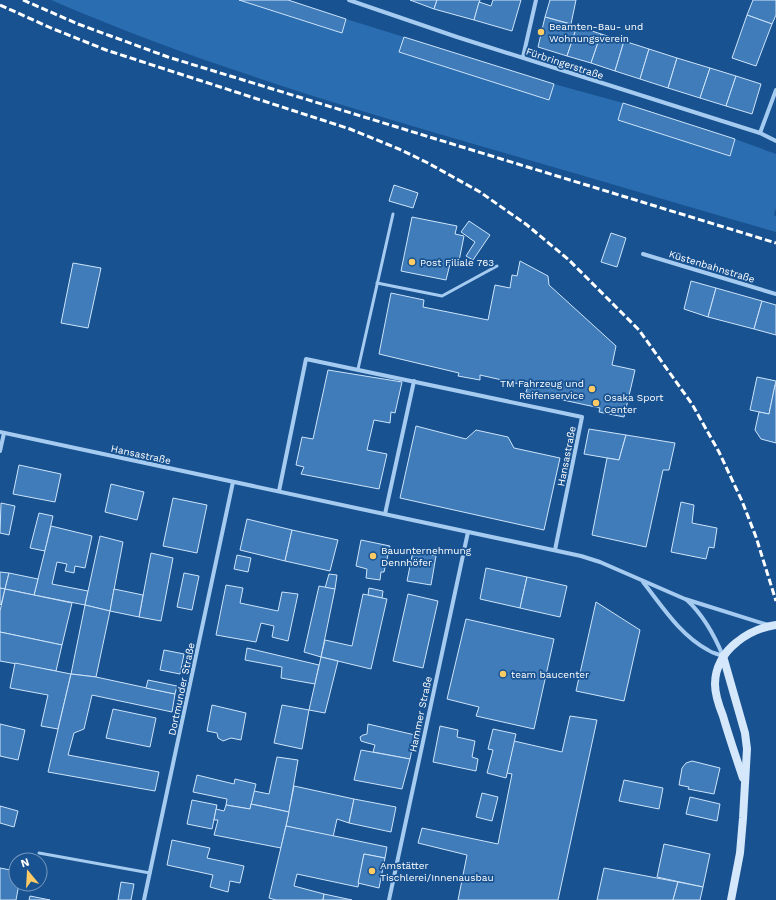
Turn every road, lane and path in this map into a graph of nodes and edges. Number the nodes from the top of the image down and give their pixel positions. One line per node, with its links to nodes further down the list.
1 (350, 0): 3 (street, Fürbringerstraße)
2 (536, 0): 3 (street)
3 (523, 57): 5 (street, Fürbringerstraße)
4 (776, 90): 5 (street)
5 (760, 133): 6 (street, Fürbringerstraße)
6 (776, 141)
7 (393, 214): 10 (lane)
8 (643, 254): 11 (street, Küstenbahnstraße)
9 (497, 266): 10 (lane)
10 (378, 283): 12 (lane)
11 (776, 294)
12 (358, 369): 13 (street, Hansastraße); 17 (street, Hansastraße)
13 (414, 381): 18 (street); 20 (street, Hansastraße)
14 (2, 432): 15 (street); 16 (street, Hansastraße)
15 (0, 451)
16 (233, 482): 17 (street, Hansastraße); 27 (street, Dortmunder Straße)
17 (279, 491): 18 (street, Hansastraße)
18 (385, 514): 19 (street, Hansastraße)
19 (468, 532): 20 (street, Hansastraße); 29 (street, Hammer Straße)
20 (555, 550): 21 (street, Hansastraße)
21 (643, 582): 22 (street, Hansastraße); 24 (street, Hansastraße)
22 (685, 599): 23 (street, Hansastraße); 24 (street, Hansastraße)
23 (773, 626): 24 (main road)
24 (723, 656): 25 (main road); 25 (main road)
25 (745, 782): 30 (main road)
26 (48, 854): 27 (lane)
27 (150, 873): 28 (street, Dortmunder Straße)
28 (144, 900)
29 (388, 900)
30 (731, 900)

